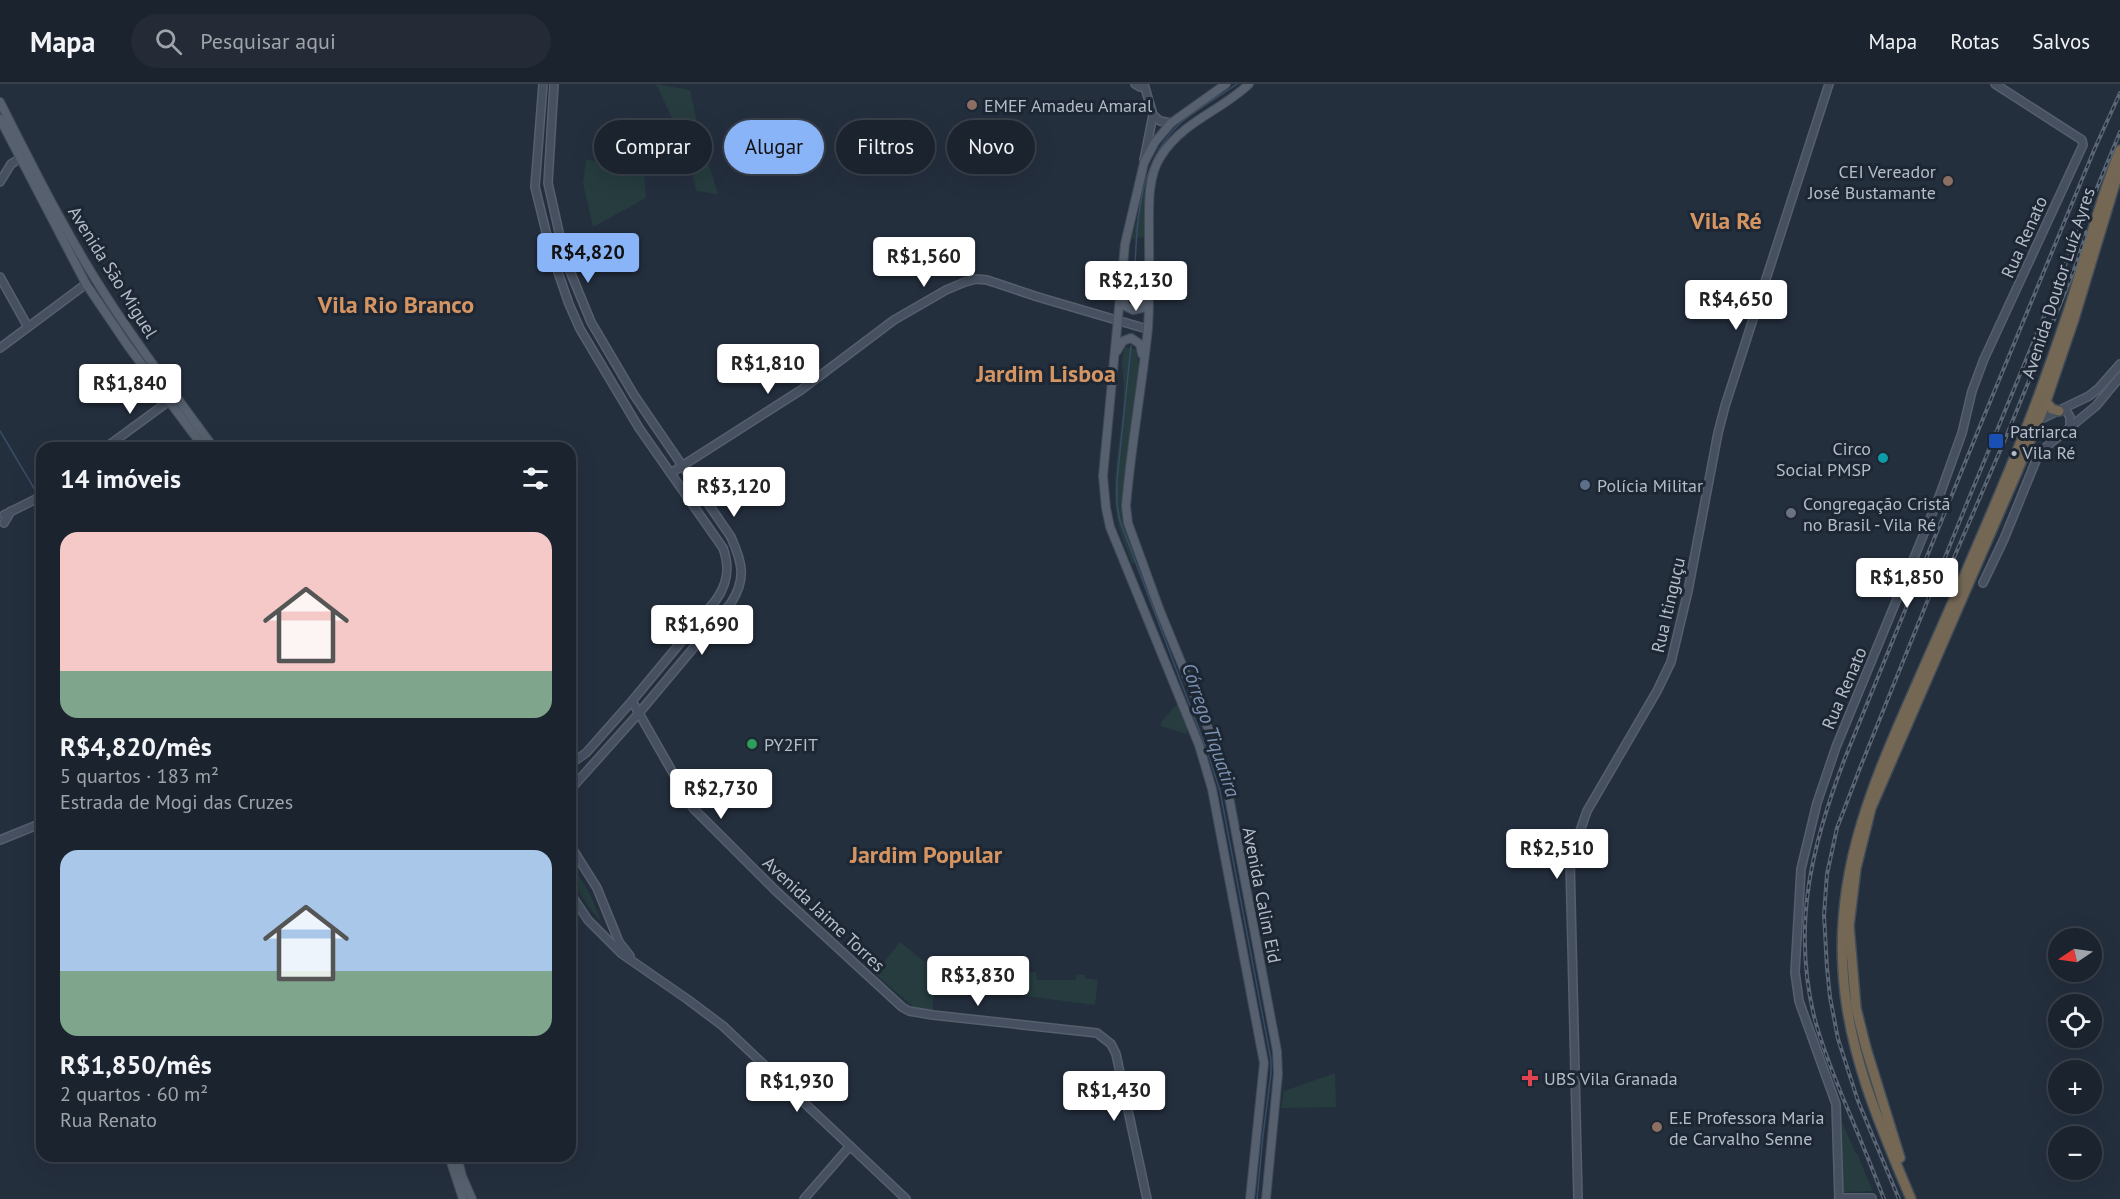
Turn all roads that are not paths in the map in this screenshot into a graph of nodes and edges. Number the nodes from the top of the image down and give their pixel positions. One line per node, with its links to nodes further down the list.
1 (543, 84): 42 (main road)
2 (554, 84): 41 (main road)
3 (1226, 84): 11 (main road, Avenida Calim Eid)
4 (1249, 84): 20 (main road, Avenida Calim Eid)
5 (1829, 84): 71 (main road, Rua Itinguçu)
6 (1995, 84): 62 (main road, Rua Renato)
7 (1140, 85): 9 (main road)
8 (0, 102): 13 (main road, Avenida São Miguel)
9 (1153, 115): 11 (main road); 14 (main road)
10 (0, 119): 13 (main road, Avenida São Miguel)
11 (1171, 123): 14 (main road, Avenida Calim Eid)
12 (2120, 150): 36 (highway, Avenida Doutor Luíz Ayres)
13 (24, 157): 16 (main road); 19 (main road, Avenida São Miguel); 21 (main road, Avenida São Miguel)
14 (1144, 163): 18 (main road, Avenida Calim Eid)
15 (2120, 167): 32 (highway, Avenida Doutor Luíz Ayres)
16 (0, 182)
17 (0, 277): 23 (main road)
18 (1121, 280): 20 (main road); 22 (main road, Avenida Calim Eid)
19 (86, 284): 21 (main road); 23 (main road); 31 (main road, Avenida São Miguel)
20 (1150, 287): 24 (main road, Avenida Calim Eid)
21 (109, 300): 40 (main road, Avenida São Miguel)
22 (1117, 320): 24 (main road); 26 (main road, Avenida Calim Eid); 41 (main road)
23 (28, 327): 25 (main road)
24 (1148, 329): 28 (main road, Avenida Calim Eid)
25 (0, 348)
26 (1113, 360): 28 (main road); 58 (main road, Avenida Calim Eid)
27 (2120, 364): 30 (main road)
28 (1142, 371): 58 (main road, Avenida Calim Eid)
29 (2120, 377): 33 (main road)
30 (2098, 389): 33 (main road); 34 (main road)
31 (169, 401): 38 (main road); 39 (main road, Avenida São Miguel)
32 (2046, 402): 34 (highway); 35 (highway, Avenida Doutor Luíz Ayres)
33 (2099, 403): 37 (main road)
34 (2062, 410): 35 (main road); 37 (main road)
35 (2038, 421): 36 (main road); 57 (highway, Avenida Doutor Luíz Ayres)
36 (2028, 426): 56 (highway, Avenida Doutor Luíz Ayres)
37 (2070, 427): 46 (main road)
38 (113, 442)
39 (200, 442)
40 (210, 442)
41 (683, 465): 42 (main road); 48 (main road)
42 (671, 473): 47 (main road)
43 (36, 500): 44 (main road)
44 (15, 509): 45 (main road); 45 (main road)
45 (2, 515)
46 (1983, 583)
47 (633, 701): 48 (main road, Avenida Jaime Torres); 49 (main road)
48 (639, 713): 50 (main road); 68 (main road, Avenida Jaime Torres)
49 (576, 760)
50 (576, 784)
51 (36, 825): 52 (main road)
52 (0, 840)
53 (576, 854): 55 (main road)
54 (576, 901): 55 (main road)
55 (638, 964): 59 (main road)
56 (1861, 1066): 57 (highway); 72 (highway, Avenida Doutor Luíz Ayres)
57 (1878, 1088): 73 (highway, Avenida Doutor Luíz Ayres)
58 (1267, 1111): 69 (main road, Avenida Calim Eid); 70 (main road, Avenida Calim Eid)
59 (849, 1146): 66 (main road); 67 (main road)
60 (451, 1162): 64 (main road)
61 (458, 1162): 65 (main road)
62 (1839, 1198): 63 (main road)
63 (1872, 1198)
64 (463, 1199)
65 (472, 1199)
66 (804, 1199)
67 (906, 1199)
68 (1146, 1199)
69 (1250, 1199)
70 (1266, 1199)
71 (1578, 1199)
72 (1911, 1199)
73 (1917, 1199)

